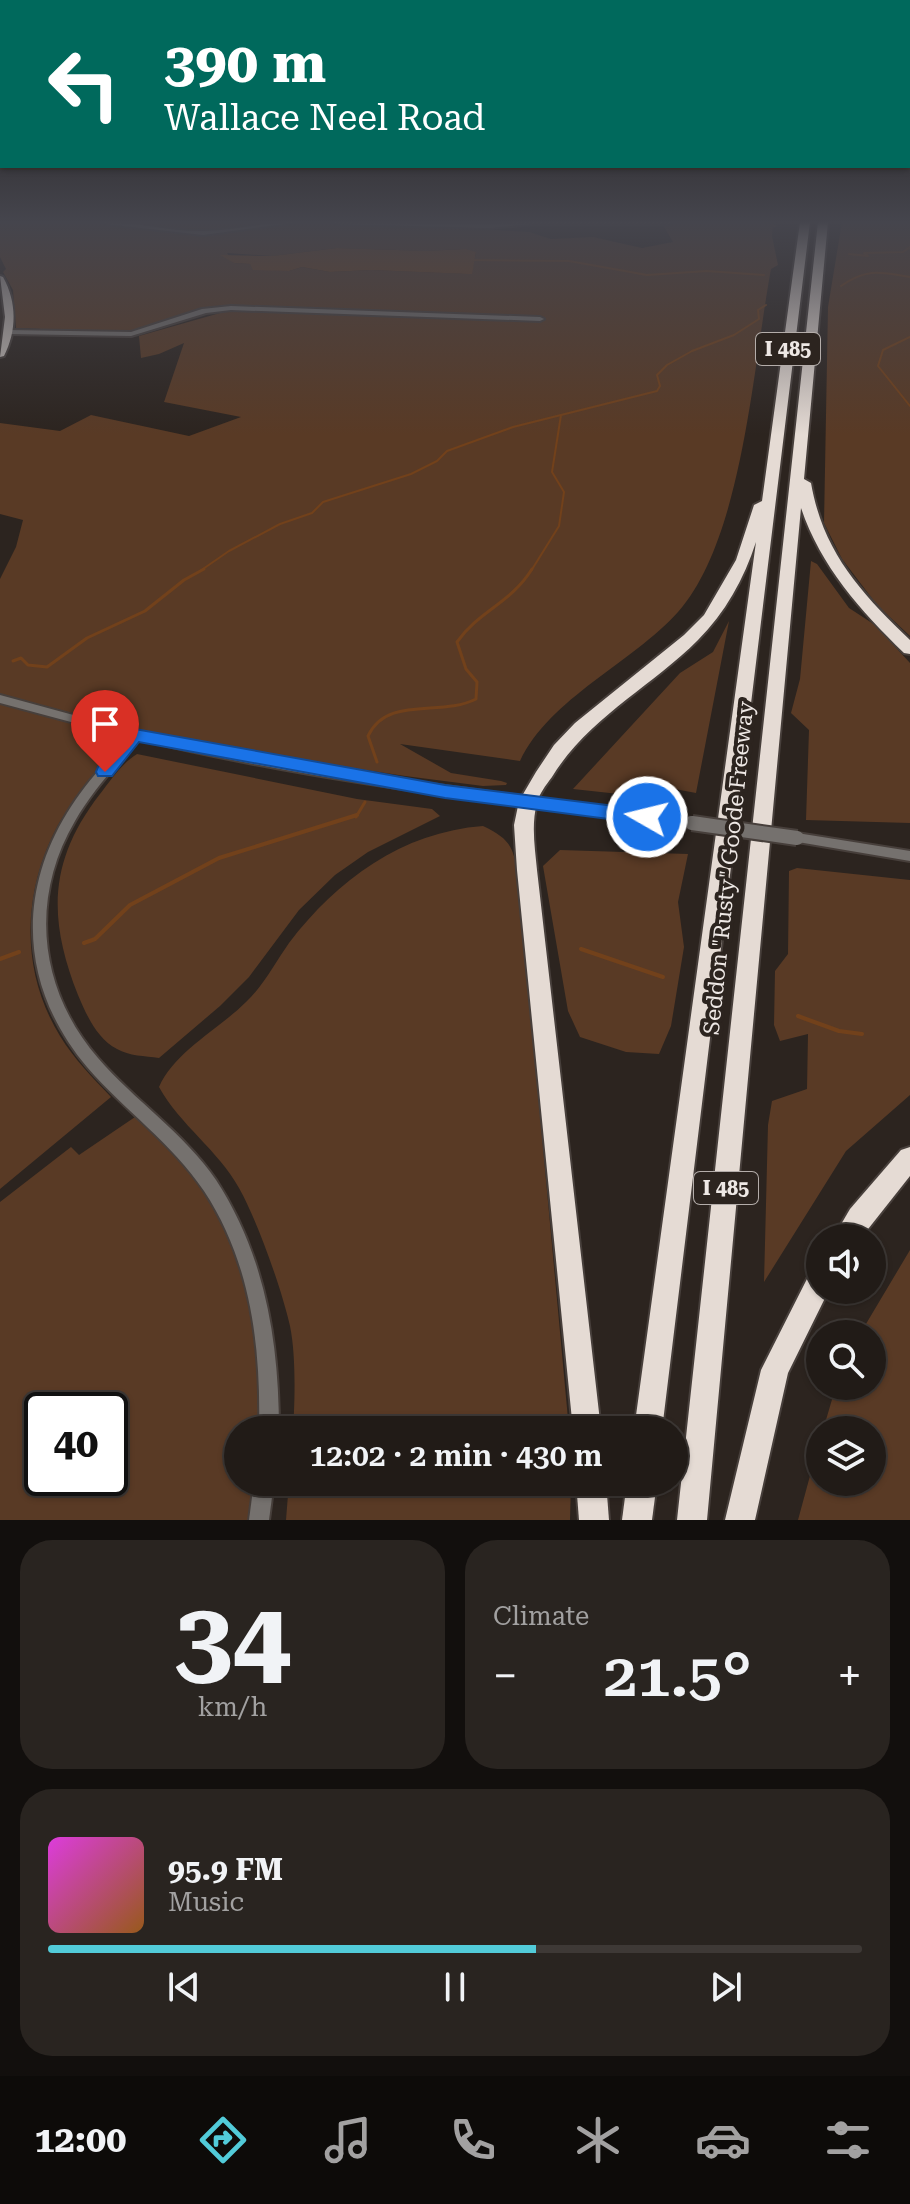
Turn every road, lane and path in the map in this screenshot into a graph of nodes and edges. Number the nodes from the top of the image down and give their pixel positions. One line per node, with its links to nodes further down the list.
1 (6, 293): 5 (main road)
2 (796, 293): 8 (highway, Seddon "Rusty" Goode Freeway / I 485)
3 (816, 293): 7 (highway, Seddon "Rusty" Goode Freeway / I 485)
4 (540, 319): 5 (street)
5 (8, 332): 6 (main road)
6 (0, 354)
7 (802, 433): 9 (highway); 26 (highway, Seddon "Rusty" Goode Freeway / I 485)
8 (772, 476): 12 (highway); 19 (highway, Seddon "Rusty" Goode Freeway / I 485)
9 (910, 649)
10 (0, 699): 11 (street)
11 (135, 735): 12 (street); 17 (street)
12 (528, 801): 13 (street, bridge); 18 (highway)
13 (910, 856)
14 (910, 1158): 15 (highway)
15 (855, 1224)
16 (808, 1304): 27 (highway)
17 (269, 1416)
18 (586, 1416)
19 (650, 1416)
20 (262, 1496): 23 (street)
21 (592, 1496): 24 (highway)
22 (640, 1496): 25 (highway)
23 (259, 1520)
24 (594, 1520)
25 (637, 1520)
26 (692, 1520)
27 (740, 1520)

